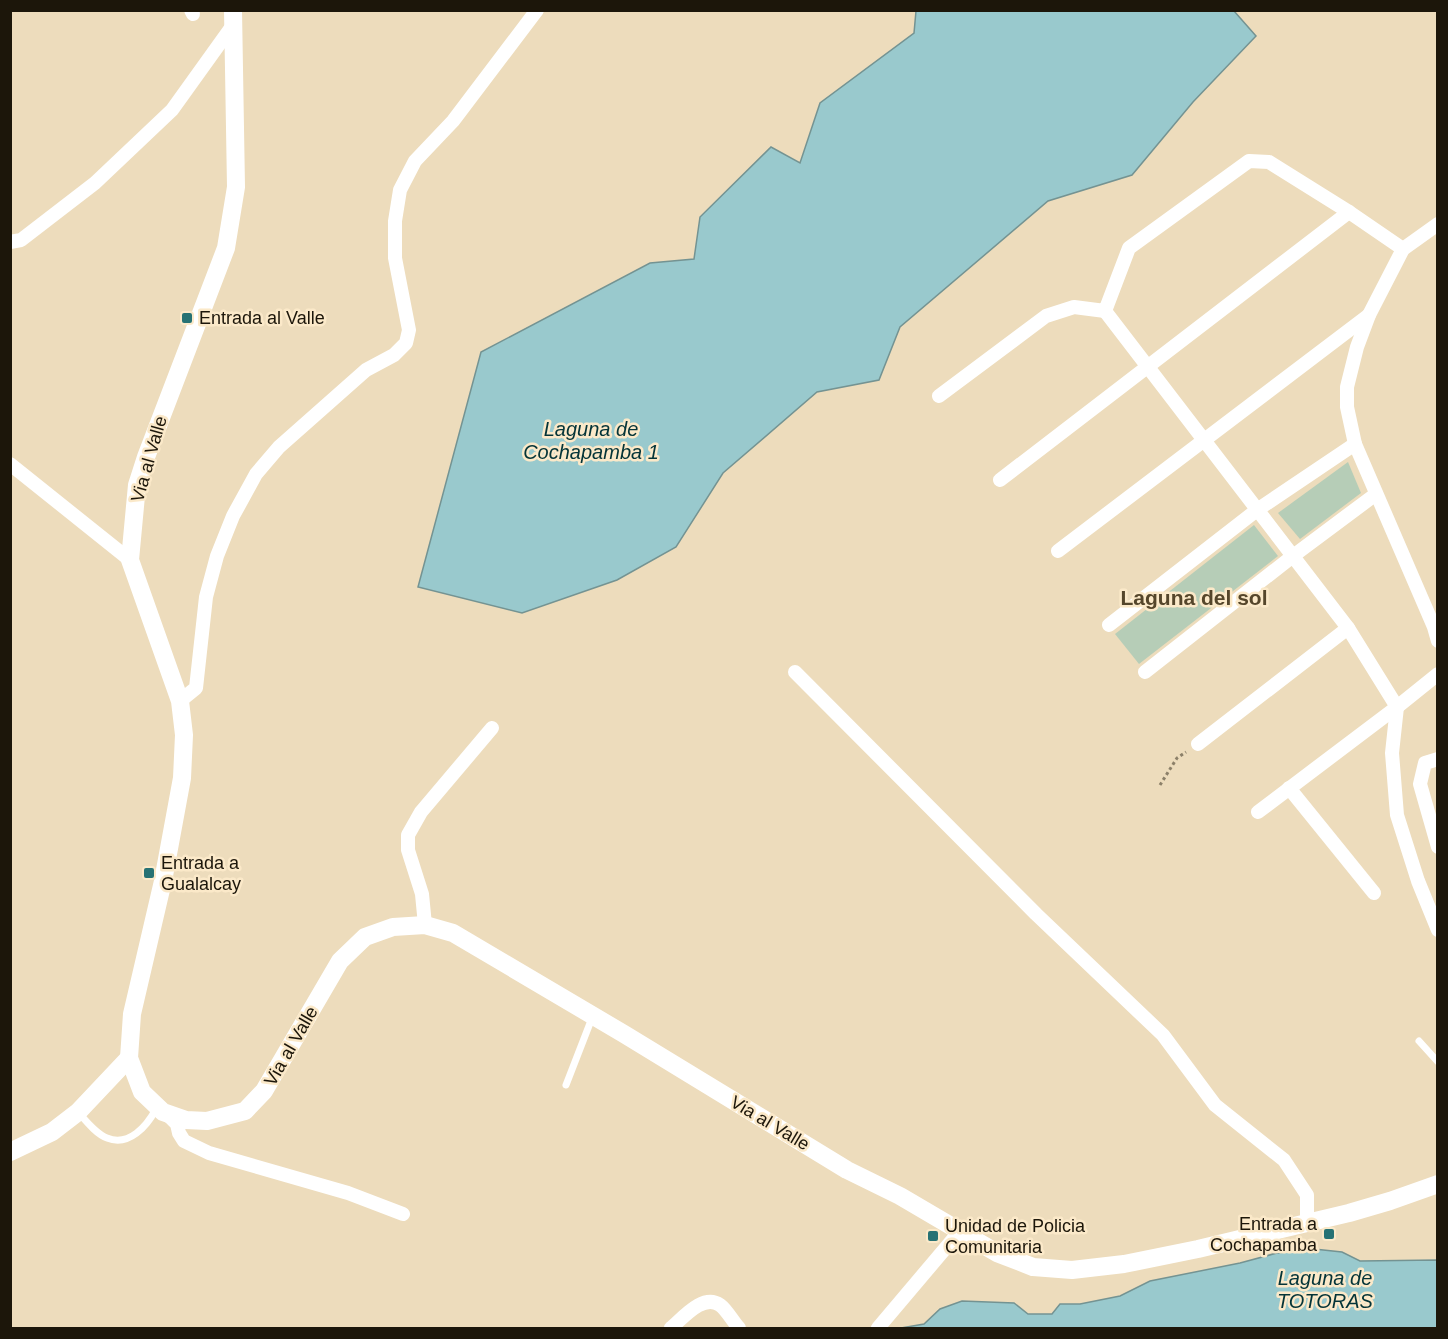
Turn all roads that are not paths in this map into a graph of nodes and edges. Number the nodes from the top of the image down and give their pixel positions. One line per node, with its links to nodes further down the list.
1 (537, 10): 26 (street)
2 (233, 18): 5 (street); 19 (main road, Via al Valle)
3 (1349, 212): 6 (street); 7 (street); 9 (street)
4 (1437, 224): 6 (street)
5 (10, 242)
6 (1403, 249): 8 (street)
7 (1105, 311): 9 (street); 10 (street)
8 (1369, 315): 11 (street); 12 (street)
9 (1147, 366): 11 (street); 14 (street)
10 (939, 396)
11 (1203, 440): 16 (street); 17 (street)
12 (1355, 444): 15 (street); 16 (street)
13 (10, 464): 19 (street)
14 (1000, 480)
15 (1376, 494): 18 (street); 22 (street)
16 (1257, 510): 18 (street); 20 (street)
17 (1058, 551)
18 (1293, 556): 21 (street); 24 (street)
19 (130, 560): 26 (main road, Via al Valle)
20 (1109, 625)
21 (1348, 628): 27 (street); 29 (street)
22 (1437, 641)
23 (795, 672): 47 (street)
24 (1145, 672)
25 (1437, 674): 27 (street)
26 (180, 701): 39 (main road, Via al Valle)
27 (1397, 707): 31 (street); 36 (street)
28 (492, 728): 35 (street)
29 (1198, 744)
30 (1437, 759): 33 (street)
31 (1289, 788): 32 (street); 34 (street)
32 (1258, 812)
33 (1437, 844)
34 (1374, 893)
35 (425, 925): 37 (main road, Via al Valle); 42 (main road, Via al Valle)
36 (1437, 930)
37 (593, 1016): 41 (lane); 48 (main road, Via al Valle)
38 (1419, 1041): 40 (lane)
39 (129, 1058): 42 (main road, Via al Valle); 43 (main road)
40 (1437, 1062)
41 (566, 1085)
42 (162, 1109): 43 (lane); 46 (street)
43 (78, 1112): 44 (main road)
44 (10, 1152)
45 (1437, 1184): 47 (main road, Via al Valle)
46 (404, 1214)
47 (1307, 1223): 48 (main road, Via al Valle)
48 (960, 1231): 51 (street)
49 (671, 1329): 50 (street)
50 (739, 1329)
51 (878, 1329)

